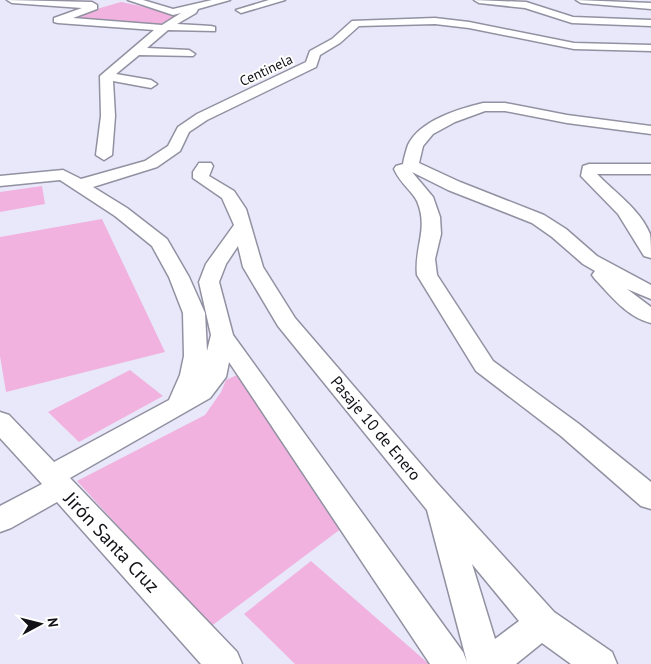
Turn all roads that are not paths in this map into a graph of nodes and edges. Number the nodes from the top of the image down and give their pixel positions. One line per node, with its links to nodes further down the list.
1 (12, 0): 12 (street)
2 (138, 0): 9 (street)
3 (225, 0): 9 (street)
4 (280, 0): 10 (street)
5 (479, 0): 11 (street)
6 (581, 0): 7 (street)
7 (610, 1): 8 (street)
8 (651, 6)
9 (193, 8): 13 (street)
10 (241, 10)
11 (650, 22)
12 (89, 24): 13 (street); 15 (street)
13 (164, 28): 14 (street); 17 (street)
14 (211, 29)
15 (76, 31)
16 (651, 48): 28 (street, Centinela)
17 (136, 51): 18 (street); 19 (street)
18 (189, 54)
19 (106, 76): 20 (street); 22 (street)
20 (151, 84)
21 (651, 130): 24 (street)
22 (104, 155)
23 (205, 166): 30 (street, Pasaje 10 de Enero)
24 (410, 166): 32 (street); 39 (street)
25 (602, 168): 26 (street); 29 (street); 31 (street)
26 (651, 169)
27 (0, 181): 28 (street)
28 (80, 185): 36 (street)
29 (651, 186)
30 (243, 225): 35 (street); 40 (street, Pasaje 10 de Enero)
31 (651, 252)
32 (590, 260): 33 (street); 34 (street)
33 (651, 293)
34 (651, 316)
35 (222, 335): 36 (street); 44 (street)
36 (180, 405): 38 (street)
37 (0, 421): 38 (street, Jirón Santa Cruz)
38 (56, 481): 41 (street); 43 (street, Jirón Santa Cruz)
39 (651, 498)
40 (438, 503): 42 (street, Pasaje 10 de Enero); 45 (street)
41 (0, 520)
42 (542, 623): 46 (street); 47 (street, Pasaje 10 de Enero)
43 (224, 664)
44 (450, 664)
45 (485, 664)
46 (489, 664)
47 (599, 664)

